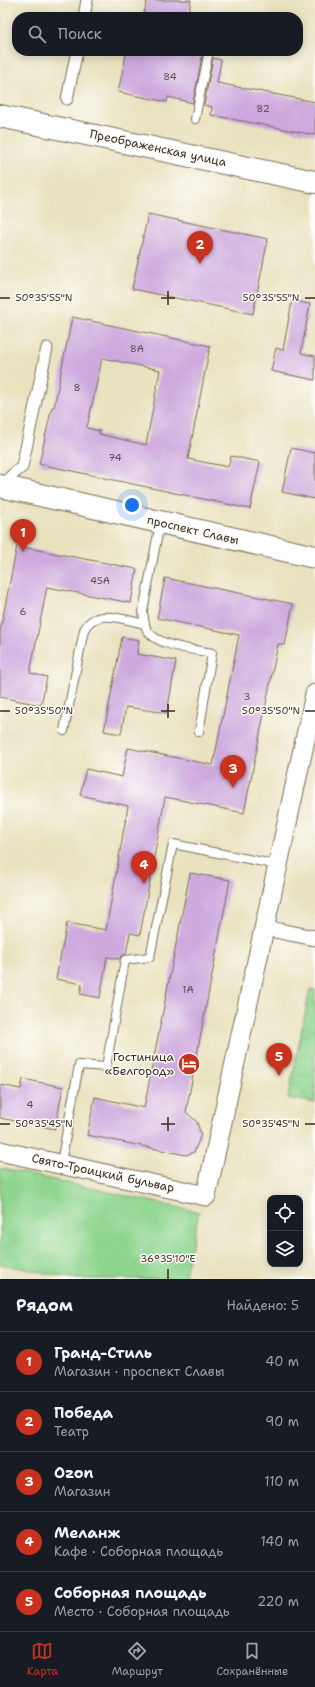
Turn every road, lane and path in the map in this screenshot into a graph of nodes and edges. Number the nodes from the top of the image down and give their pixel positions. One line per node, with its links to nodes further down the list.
1 (87, 0): 2 (street)
2 (85, 12)
3 (76, 56): 5 (street)
4 (208, 56): 7 (lane)
5 (67, 100)
6 (0, 116): 8 (main road, Преображенская улица)
7 (195, 119)
8 (315, 182)
9 (47, 348): 10 (street)
10 (2, 487): 11 (main road, проспект Славы)
11 (160, 522): 12 (main road, проспект Славы); 13 (lane)
12 (315, 557)
13 (145, 624): 15 (lane); 16 (lane)
14 (315, 694): 17 (street)
15 (64, 731)
16 (199, 732)
17 (278, 865): 18 (street); 21 (lane)
18 (264, 928): 19 (street); 21 (street, Свято-Троицкий бульвар)
19 (315, 938)
20 (0, 1150): 21 (street, Свято-Троицкий бульвар)
21 (61, 1163)

